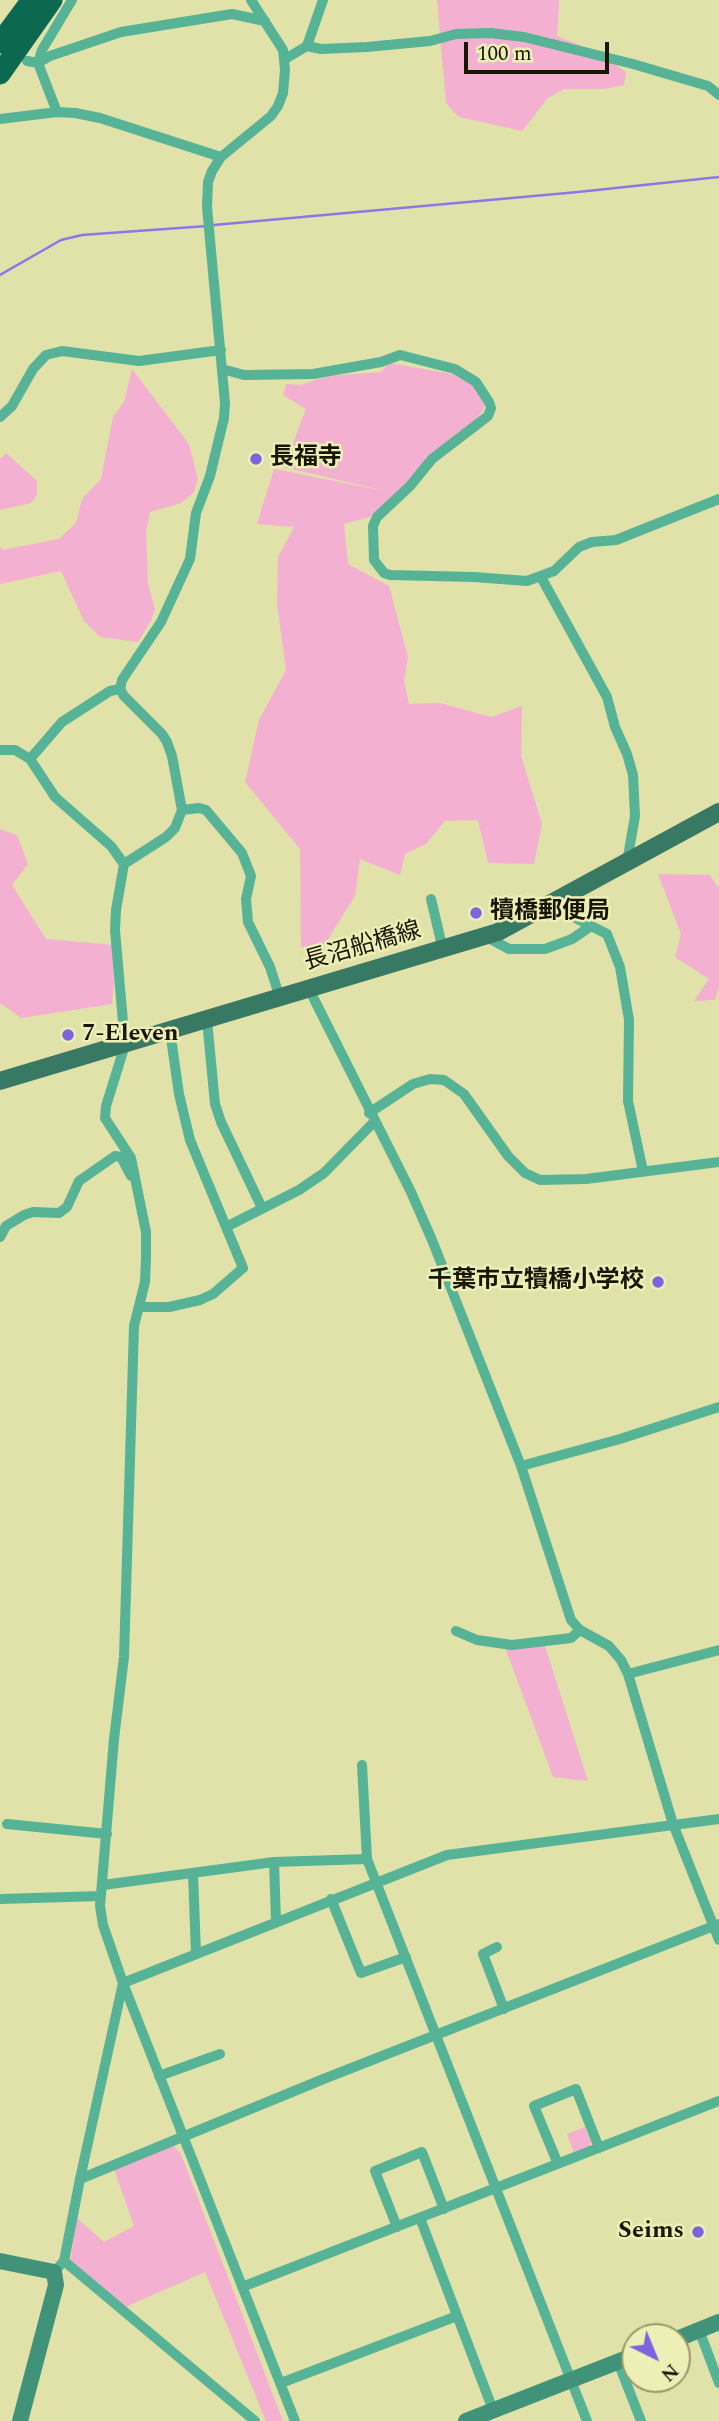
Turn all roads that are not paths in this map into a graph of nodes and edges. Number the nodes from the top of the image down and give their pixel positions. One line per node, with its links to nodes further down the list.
1 (38, 0): 6 (highway, bridge); 10 (highway)
2 (72, 0): 9 (street)
3 (251, 0): 5 (street)
4 (323, 0): 7 (street)
5 (265, 21): 8 (street); 9 (street)
6 (0, 43)
7 (307, 46): 8 (street); 11 (street)
8 (285, 59): 14 (street)
9 (32, 62): 12 (street)
10 (0, 74)
11 (719, 95)
12 (57, 112): 13 (street); 14 (street)
13 (0, 119)
14 (221, 157): 15 (street)
15 (221, 350): 16 (street); 17 (street)
16 (222, 369): 19 (street); 20 (street)
17 (0, 417)
18 (719, 499): 19 (street)
19 (541, 577): 26 (street)
20 (120, 689): 22 (street); 23 (street)
21 (0, 750): 22 (street)
22 (30, 759): 25 (street)
23 (182, 810): 25 (street); 33 (street)
24 (719, 812): 26 (main road, 長沼船橋線)
25 (124, 863): 36 (street)
26 (628, 863): 28 (main road, 長沼船橋線)
27 (432, 900): 31 (street)
28 (550, 905): 29 (street); 30 (main road, 長沼船橋線)
29 (591, 926): 30 (street); 40 (street)
30 (485, 936): 31 (main road, 長沼船橋線)
31 (443, 950): 32 (main road, 長沼船橋線)
32 (309, 989): 33 (main road, 長沼船橋線); 38 (street)
33 (280, 998): 34 (main road, 長沼船橋線)
34 (207, 1020): 35 (main road, 長沼船橋線); 42 (street)
35 (170, 1031): 36 (main road, 長沼船橋線); 43 (street)
36 (125, 1045): 37 (main road, 長沼船橋線); 41 (street)
37 (0, 1081)
38 (372, 1118): 40 (street); 42 (street); 47 (street)
39 (719, 1162): 40 (street)
40 (643, 1171)
41 (138, 1190): 44 (street); 45 (street)
42 (262, 1208): 43 (street)
43 (226, 1227): 45 (street)
44 (0, 1237)
45 (139, 1307): 56 (street)
46 (719, 1407): 47 (street)
47 (521, 1466): 49 (street)
48 (456, 1630): 49 (street)
49 (580, 1630): 51 (street)
50 (719, 1650): 51 (street)
51 (628, 1674): 55 (street)
52 (362, 1765): 57 (street)
53 (719, 1819): 55 (street)
54 (7, 1824): 56 (street)
55 (673, 1824): 60 (street); 65 (street)
56 (107, 1834): 61 (street)
57 (367, 1859): 58 (street); 60 (street)
58 (274, 1862): 59 (street); 64 (street)
59 (193, 1873): 61 (street); 68 (street)
60 (377, 1882): 63 (street); 69 (street)
61 (102, 1891): 62 (street); 70 (street)
62 (0, 1899)
63 (331, 1899): 64 (street); 69 (street)
64 (276, 1922): 68 (street)
65 (716, 1926): 66 (street); 71 (street)
66 (719, 1940)
67 (497, 1947): 71 (street)
68 (196, 1954): 70 (street)
69 (406, 1957): 72 (street)
70 (123, 1983): 74 (street); 79 (street)
71 (504, 2009): 72 (street)
72 (437, 2036): 76 (street); 80 (street)
73 (220, 2054): 74 (street)
74 (159, 2076): 76 (street)
75 (719, 2101): 77 (street)
76 (183, 2136): 79 (street); 86 (street)
77 (598, 2148): 78 (street); 78 (street)
78 (558, 2164): 80 (street)
79 (80, 2179): 85 (street)
80 (497, 2188): 81 (street); 93 (street)
81 (444, 2209): 82 (street); 83 (street)
82 (420, 2218): 83 (street); 87 (street)
83 (397, 2227): 86 (street)
84 (0, 2260): 85 (street)
85 (59, 2267): 97 (street); 98 (street)
86 (242, 2287): 94 (street)
87 (457, 2316): 94 (street); 96 (street)
88 (719, 2322): 89 (street)
89 (699, 2330): 90 (street); 95 (street)
90 (691, 2333)
91 (621, 2361): 92 (street)
92 (618, 2362): 93 (street); 102 (street)
93 (571, 2380): 96 (street); 101 (street)
94 (281, 2383): 99 (street)
95 (719, 2383)
96 (493, 2410): 100 (street)
97 (20, 2421)
98 (255, 2421)
99 (295, 2421)
100 (466, 2421)
101 (587, 2421)
102 (641, 2421)

